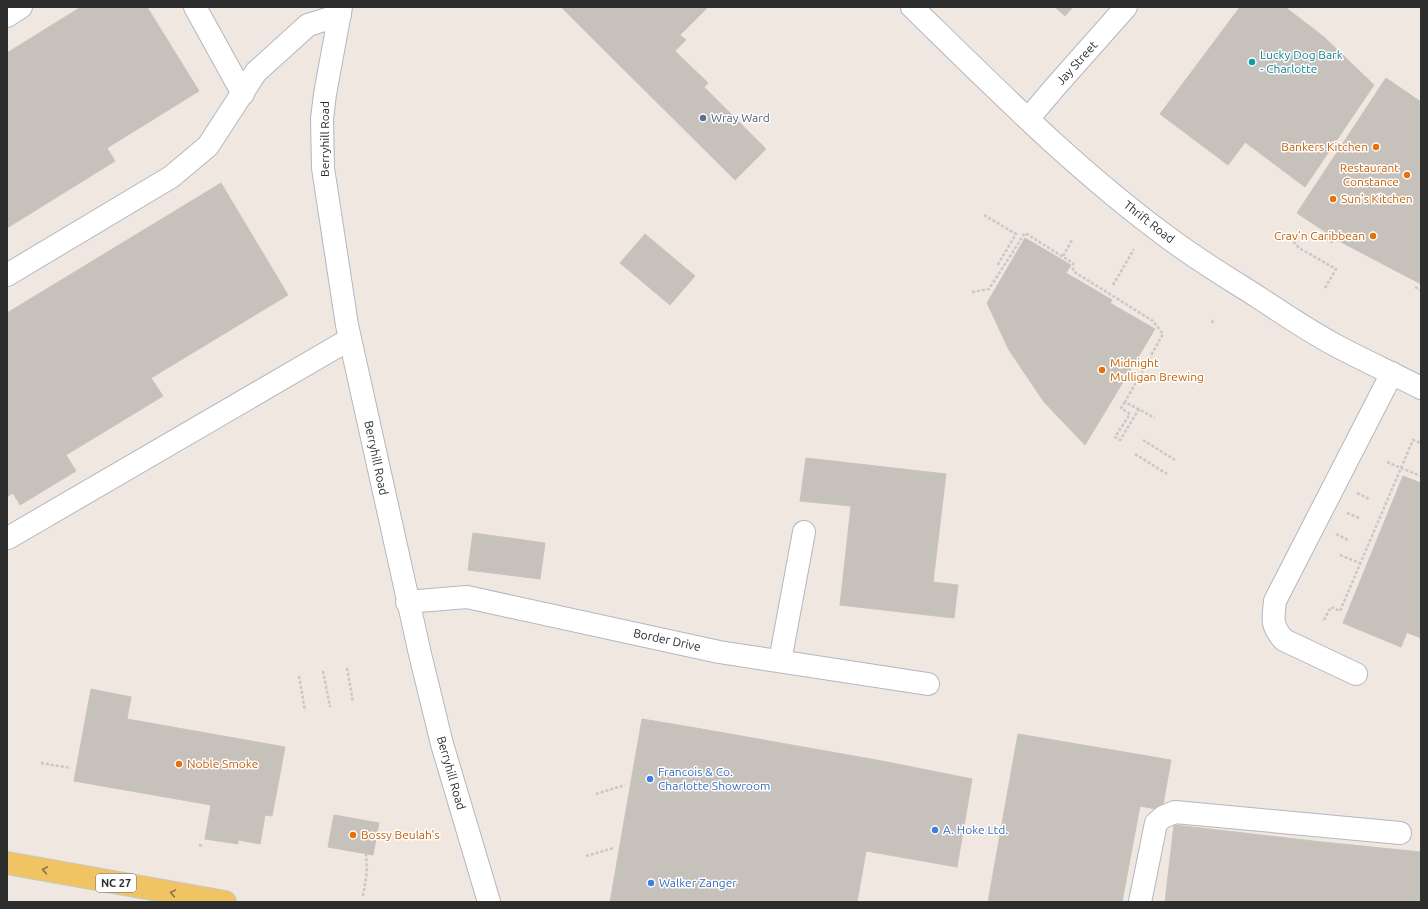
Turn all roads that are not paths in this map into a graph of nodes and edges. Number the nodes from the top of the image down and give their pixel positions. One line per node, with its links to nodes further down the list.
1 (21, 7): 6 (street)
2 (195, 7): 7 (street)
3 (912, 7): 8 (street, Thrift Road)
4 (1126, 7): 8 (street, Jay Street)
5 (340, 11): 7 (street); 10 (street, Berryhill Road)
6 (7, 16)
7 (243, 94): 9 (street)
8 (1028, 119): 11 (street, Thrift Road)
9 (7, 275)
10 (350, 339): 14 (street); 15 (street, Berryhill Road)
11 (1392, 373): 12 (street, Thrift Road); 17 (street)
12 (1421, 388)
13 (804, 532): 16 (street)
14 (8, 538)
15 (407, 602): 16 (street, Border Drive); 22 (street, Berryhill Road)
16 (780, 661): 18 (street, Border Drive)
17 (1356, 674)
18 (928, 684)
19 (1400, 833): 23 (street)
20 (7, 863): 21 (main road, NC 27, one-way to 20)
21 (225, 902)
22 (489, 902)
23 (1140, 902)

